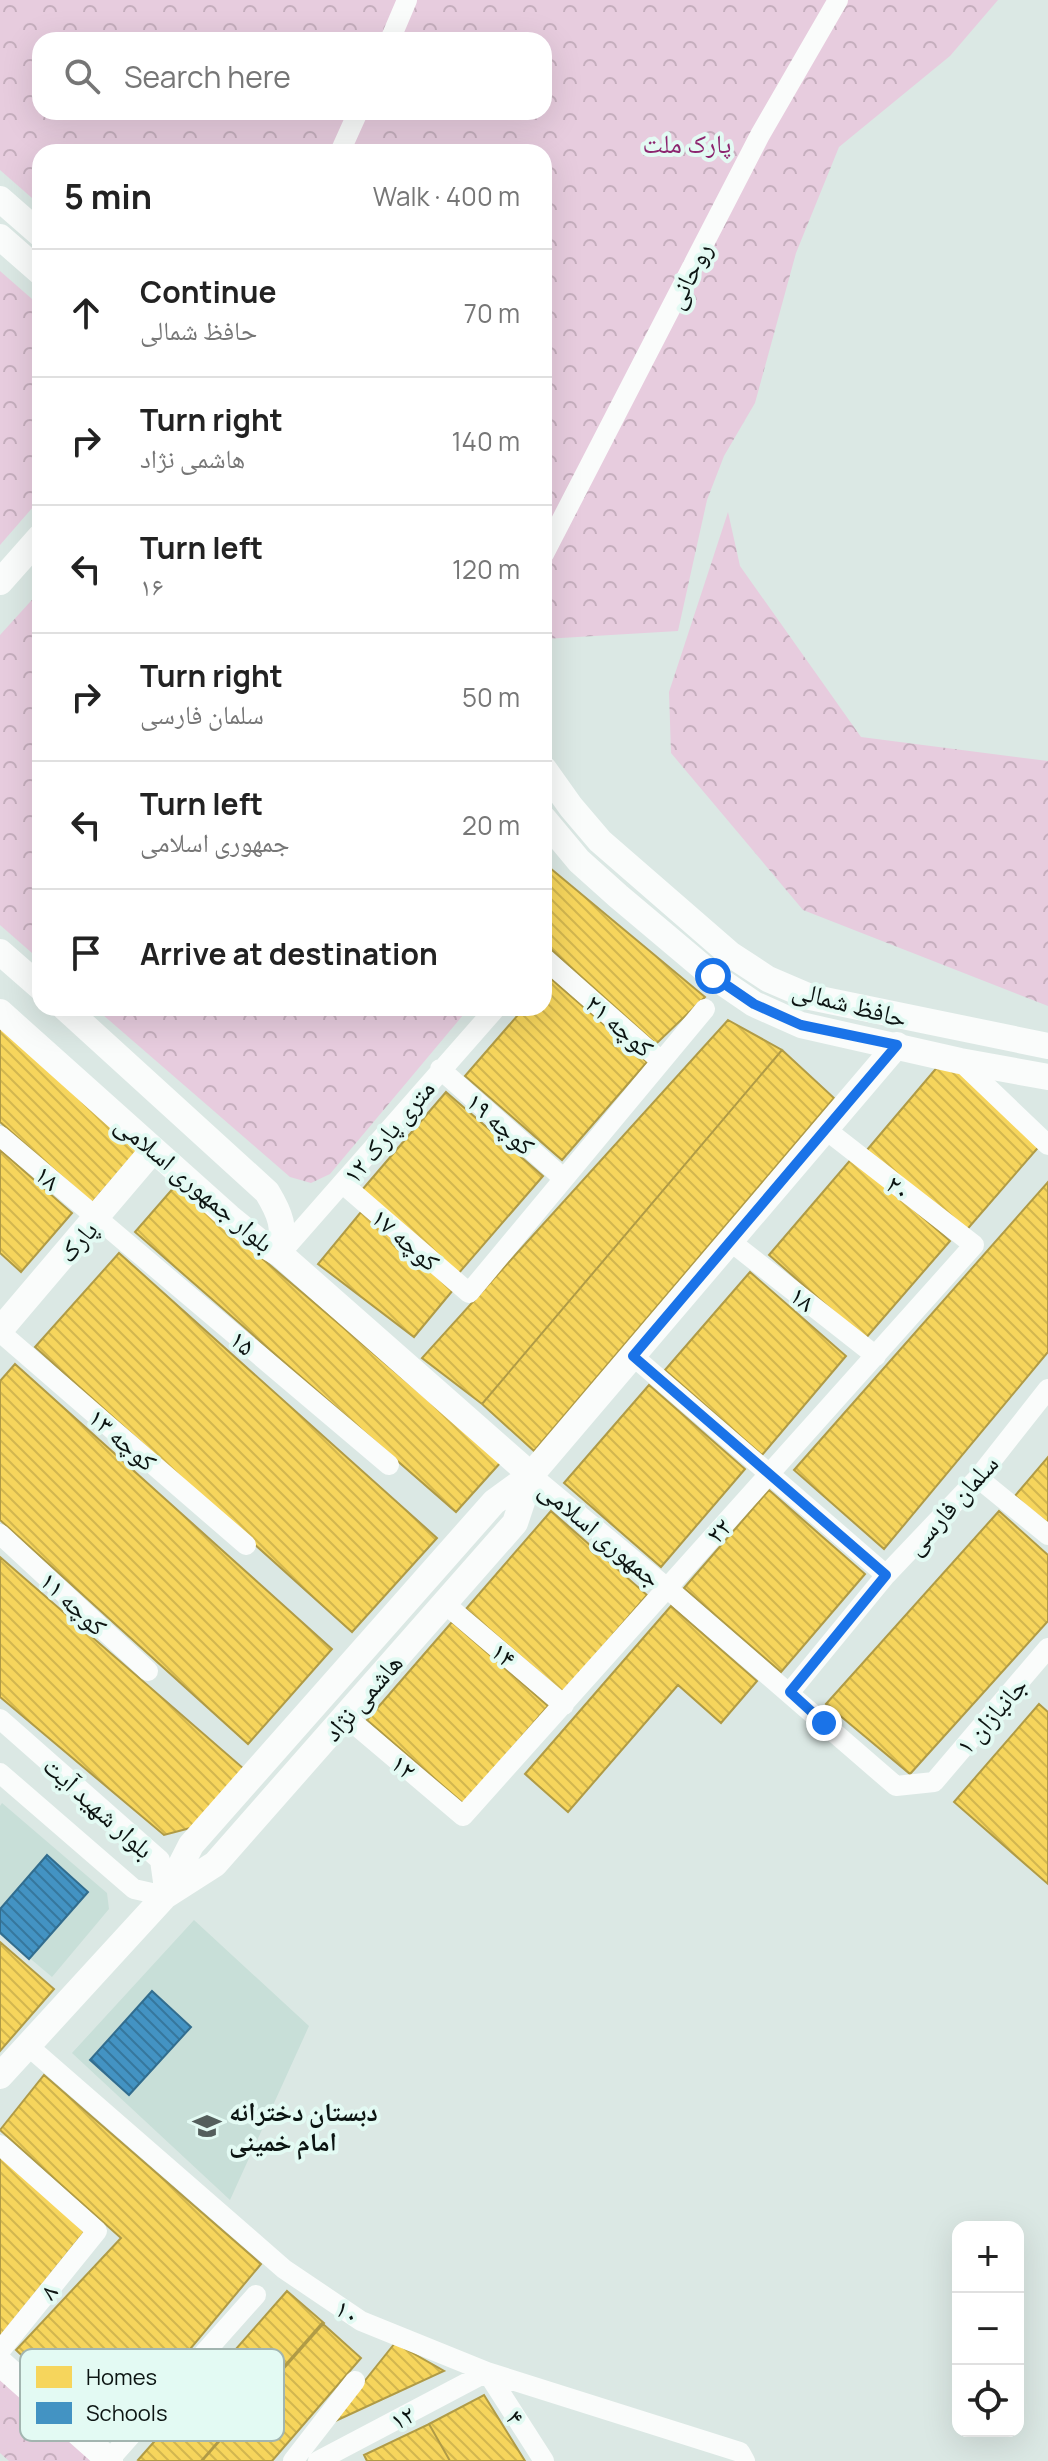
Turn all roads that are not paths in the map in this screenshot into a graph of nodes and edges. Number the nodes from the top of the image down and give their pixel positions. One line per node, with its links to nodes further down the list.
1 (407, 0): 3 (street)
2 (838, 0): 10 (street, روحانی)
3 (393, 32)
4 (354, 120): 5 (street)
5 (344, 144)
6 (0, 199): 7 (main road)
7 (32, 227)
8 (0, 237): 9 (main road)
9 (32, 265)
10 (552, 538)
11 (32, 546): 12 (main road)
12 (0, 582)
13 (552, 780): 23 (main road, حافظ شمالی)
14 (552, 829): 22 (main road, حافظ شمالی)
15 (0, 952): 17 (main road)
16 (552, 965): 24 (street, کوچه ۲۱)
17 (32, 980)
18 (705, 1009): 24 (street)
19 (0, 1012): 31 (main road, بلوار جمهوری اسلامی)
20 (74, 1016): 37 (main road, بلوار جمهوری اسلامی)
21 (489, 1016): 26 (street, ۱۲ متری پارک)
22 (897, 1045): 25 (main road, حافظ شمالی); 28 (main road, هاشمی نژاد)
23 (1048, 1046)
24 (661, 1061): 32 (street)
25 (960, 1061): 27 (main road, حافظ شمالی); 30 (street)
26 (440, 1069): 32 (street, کوچه ۱۹); 33 (street, ۱۲ متری پارک)
27 (1048, 1077)
28 (825, 1129): 35 (main road, هاشمی نژاد); 36 (street, ۲۰)
29 (0, 1136): 34 (street, ۱۸)
30 (1048, 1145)
31 (153, 1150): 34 (main road, پارک); 37 (main road, بلوار جمهوری اسلامی)
32 (563, 1178): 33 (street, کوچه ۱۷)
33 (343, 1184): 37 (street, ۱۲ متری پارک)
34 (97, 1218): 38 (main road, پارک); 42 (street, ۱۵)
35 (730, 1241): 39 (main road, هاشمی نژاد); 40 (street, ۱۸)
36 (974, 1245): 40 (street, ۲۲)
37 (280, 1254): 44 (main road, جمهوری اسلامی)
38 (0, 1331): 48 (street, کوچه ۱۳)
39 (633, 1356): 43 (street); 44 (main road, هاشمی نژاد)
40 (876, 1356): 43 (street, ۲۲)
41 (1048, 1389): 45 (street, سلمان فارسی)
42 (389, 1465)
43 (768, 1474): 49 (street); 50 (street, ۲۲)
44 (531, 1475): 50 (street, جمهوری اسلامی); 51 (main road, هاشمی نژاد); 61 (main road, هاشمی نژاد)
45 (978, 1478): 47 (street); 49 (street, سلمان فارسی)
46 (0, 1534): 53 (street, کوچه ۱۱)
47 (1048, 1535)
48 (246, 1545)
49 (886, 1575): 54 (street, سلمان فارسی)
50 (667, 1588): 54 (street, جمهوری اسلامی); 55 (street, ۲۲)
51 (444, 1603): 55 (street, ۱۴); 56 (main road, هاشمی نژاد)
52 (1048, 1648): 59 (street, جانبازان ۱)
53 (148, 1671)
54 (790, 1692): 59 (street, جمهوری اسلامی)
55 (564, 1705): 60 (street, ۲۲)
56 (345, 1716): 60 (street, ۱۲); 61 (main road, هاشمی نژاد)
57 (0, 1719): 61 (street, بلوار شهید آیت)
58 (0, 1773): 61 (street, بلوار شهید آیت)
59 (934, 1782)
60 (463, 1816)
61 (165, 1896): 62 (main road, هاشمی نژاد)
62 (27, 2045): 63 (main road, هاشمی نژاد); 69 (street, ۱۰)
63 (0, 2076)
64 (0, 2145): 67 (street, ۸)
65 (256, 2295): 66 (street)
66 (208, 2349)
67 (0, 2351)
68 (0, 2363): 70 (main road)
69 (487, 2372): 74 (street, ۱۲); 75 (street, ۱۰); 79 (street, ۴)
70 (20, 2381)
71 (355, 2381): 77 (street)
72 (88, 2441): 76 (main road)
73 (127, 2441): 76 (street)
74 (341, 2456): 78 (street, ۱۲)
75 (742, 2456)
76 (110, 2460)
77 (293, 2461)
78 (318, 2461)
79 (544, 2461)

